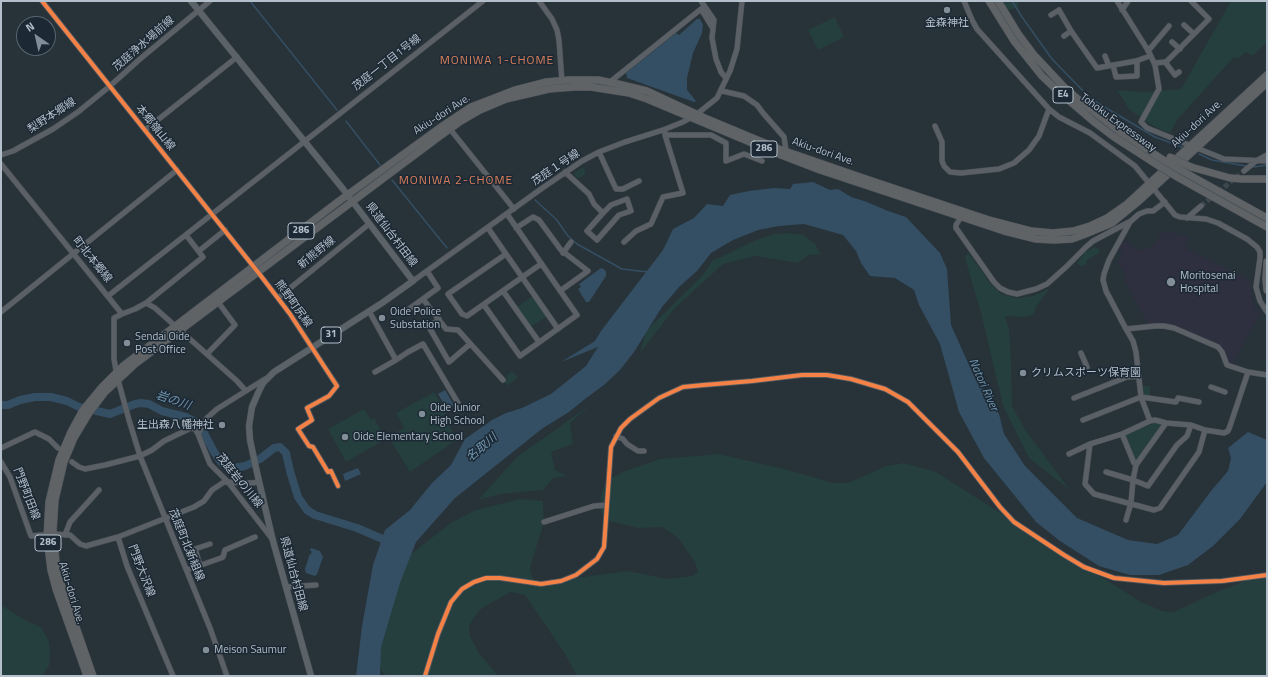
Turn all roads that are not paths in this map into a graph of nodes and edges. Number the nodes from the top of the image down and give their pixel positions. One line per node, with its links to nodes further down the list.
1 (43, 1): 38 (street, 本郷嶺山線)
2 (191, 1): 14 (main road, 県道仙台村田線)
3 (210, 1): 14 (street, 茂庭浄水場前線)
4 (483, 1): 46 (street, 茂庭一丁目1号線)
5 (539, 1): 37 (street)
6 (701, 1): 19 (street)
7 (742, 1): 34 (street)
8 (964, 1): 40 (street)
9 (989, 1): 78 (highway, Tohoku Expressway / E4, bridge)
10 (998, 1): 52 (highway, Tohoku Expressway / E4)
11 (1117, 1): 15 (street)
12 (1128, 1): 15 (street)
13 (1191, 1): 21 (street)
14 (199, 10): 27 (main road, 県道仙台村田線); 38 (street, 茂庭浄水場前線)
15 (1122, 10): 25 (street)
16 (1051, 14): 20 (street)
17 (1184, 25): 21 (street)
18 (1169, 26): 25 (street)
19 (712, 27): 34 (street); 35 (street)
20 (1071, 31): 22 (street); 31 (street)
21 (1194, 34): 24 (street)
22 (1064, 36)
23 (1172, 42): 24 (street)
24 (1180, 49): 29 (street)
25 (1149, 53): 28 (street); 30 (street)
26 (1105, 56): 31 (street)
27 (237, 57): 44 (street); 46 (main road, 県道仙台村田線)
28 (1137, 61): 31 (street); 31 (street)
29 (1165, 62): 30 (street); 32 (street)
30 (1154, 63): 47 (street)
31 (1111, 66)
32 (1179, 72)
33 (1267, 75): 47 (highway, Akiu-dori Ave. / 286)
34 (726, 78): 39 (street)
35 (610, 82): 37 (highway, Akiu-dori Ave. / 286); 41 (highway, Akiu-dori Ave. / 286)
36 (1267, 83): 47 (highway, Akiu-dori Ave. / 286)
37 (562, 84): 41 (highway, Akiu-dori Ave. / 286); 43 (highway, Akiu-dori Ave. / 286); 63 (highway, Akiu-dori Ave. / 286)
38 (110, 86): 44 (street, 本郷嶺山線); 50 (street, 梨野本郷線)
39 (722, 91): 41 (street, 茂庭１号線); 48 (street)
40 (1049, 109): 42 (street); 62 (street)
41 (694, 116): 45 (street, 茂庭１号線); 48 (highway, Akiu-dori Ave. / 286); 70 (highway, Akiu-dori Ave. / 286)
42 (935, 126)
43 (450, 129): 63 (highway, Akiu-dori Ave. / 286); 66 (street)
44 (145, 130): 57 (street, 本郷嶺山線)
45 (664, 132): 49 (street, 茂庭１号線); 53 (street); 81 (street)
46 (304, 141): 63 (main road, 県道仙台村田線); 68 (street, 茂庭一丁目1号線)
47 (1193, 147): 54 (street); 62 (highway, Akiu-dori Ave. / 286)
48 (786, 151): 62 (highway, Akiu-dori Ave. / 286)
49 (598, 152): 59 (street, 茂庭１号線); 61 (street)
50 (1, 155)
51 (1267, 155): 54 (street)
52 (1167, 159): 60 (highway, bridge); 72 (highway, Tohoku Expressway, bridge)
53 (762, 161)
54 (1256, 161): 55 (street); 58 (street)
55 (1267, 161)
56 (1, 164): 83 (street, 町北本郷線)
57 (177, 170): 68 (street, 本郷嶺山線); 83 (street)
58 (1244, 171)
59 (566, 172): 66 (street, 茂庭１号線); 67 (street)
60 (1267, 178)
61 (639, 181)
62 (1152, 186): 64 (street); 70 (highway, Akiu-dori Ave. / 286)
63 (350, 198): 74 (main road, 県道仙台村田線); 88 (highway, Akiu-dori Ave. / 286)
64 (1164, 202): 71 (street); 73 (street)
65 (1201, 206): 71 (street)
66 (514, 209): 69 (street, 茂庭１号線)
67 (603, 213): 67 (street)
68 (212, 214): 77 (street, 本郷嶺山線); 79 (street, 茂庭一丁目1号線)
69 (507, 214): 75 (street, 茂庭１号線); 76 (street)
70 (960, 217): 73 (street)
71 (1187, 218): 104 (street)
72 (1267, 218)
73 (1131, 221): 109 (street)
74 (369, 224): 91 (main road, 県道仙台村田線); 96 (street, 新熊野線)
75 (488, 228): 85 (street); 89 (street, 茂庭１号線)
76 (516, 228): 84 (street); 87 (street)
77 (225, 230): 82 (street); 88 (street, 本郷嶺山線)
78 (1267, 230)
79 (186, 235): 82 (street); 95 (street, 茂庭一丁目1号線)
80 (571, 242): 84 (street)
81 (624, 242)
82 (198, 251): 99 (street)
83 (73, 253): 95 (street, 町北本郷線); 103 (street)
84 (564, 253): 94 (street)
85 (506, 254): 90 (street); 100 (street)
86 (1267, 262): 92 (highway)
87 (541, 264): 90 (street); 94 (street)
88 (256, 269): 96 (street, 熊野町尻線); 98 (highway, Akiu-dori Ave. / 286); 107 (highway, Akiu-dori Ave. / 286)
89 (428, 271): 91 (street, 茂庭１号線); 97 (street)
90 (522, 277): 93 (street); 108 (street)
91 (413, 281): 102 (main road, 県道仙台村田線 / 31)
92 (1267, 290)
93 (503, 291): 100 (street); 110 (street)
94 (560, 291): 108 (street)
95 (108, 296): 105 (street, 町北本郷線)
96 (278, 298): 112 (street, 熊野町尻線)
97 (423, 299): 101 (street); 106 (street)
98 (218, 302): 107 (highway, Akiu-dori Ave. / 286); 114 (street)
99 (146, 303): 105 (street); 107 (street)
100 (484, 305): 110 (street)
101 (409, 308)
102 (369, 311): 112 (main road, 県道仙台村田線 / 31); 115 (street)
103 (1, 312)
104 (1267, 312)
105 (122, 314): 119 (street, 茂庭町北新組線)
106 (439, 320): 111 (street); 111 (street)
107 (178, 328): 114 (street); 119 (highway, Akiu-dori Ave. / 286)
108 (558, 329): 110 (street)
109 (1126, 329): 118 (street); 122 (street)
110 (539, 342)
111 (470, 344): 123 (street)
112 (312, 348): 121 (main road, 県道仙台村田線 / 31); 152 (street, 熊野町尻線)
113 (1081, 353): 116 (street)
114 (207, 354): 125 (street)
115 (396, 360): 117 (street); 130 (street)
116 (1087, 367)
117 (375, 372)
118 (1248, 372): 120 (street); 135 (street)
119 (117, 375): 144 (street, 茂庭町北新組線); 159 (highway, Akiu-dori Ave. / 286)
120 (1267, 375)
121 (269, 376): 125 (street); 149 (main road, 県道仙台村田線 / 31)
122 (1139, 376): 127 (street); 128 (street)
123 (503, 380)
124 (1211, 387): 126 (street)
125 (246, 391): 136 (street)
126 (1225, 392)
127 (1141, 397): 129 (street); 131 (street); 132 (street)
128 (1074, 398)
129 (1199, 402)
130 (458, 403)
131 (1083, 420)
132 (1150, 421): 133 (street); 137 (street)
133 (1166, 424): 134 (street); 147 (street)
134 (1191, 425): 135 (street); 150 (street)
135 (1205, 430): 154 (street)
136 (199, 432): 144 (street); 151 (street, 茂庭岩の川線)
137 (1122, 434): 139 (street); 147 (street)
138 (616, 436): 142 (street); 155 (street); 167 (street)
139 (1090, 444): 143 (street); 154 (street)
140 (1, 448): 141 (street)
141 (58, 448)
142 (644, 451)
143 (1069, 454)
144 (140, 456): 146 (street); 156 (street, 茂庭町北新組線)
145 (1, 462): 159 (street, 門野町田線)
146 (72, 462)
147 (1136, 465): 150 (street)
148 (1106, 472): 150 (street)
149 (259, 479): 151 (street); 163 (main road, 県道仙台村田線 / 31)
150 (1133, 480): 154 (street)
151 (228, 482): 156 (street); 163 (street, 茂庭岩の川線)
152 (338, 486)
153 (99, 490): 160 (street)
154 (1131, 504): 157 (street)
155 (607, 505): 158 (street); 175 (street)
156 (166, 519): 161 (street); 166 (street, 茂庭町北新組線)
157 (1126, 520)
158 (544, 522)
159 (50, 534): 160 (street, 門野大沢線); 170 (highway, Akiu-dori Ave. / 286); 171 (highway, Akiu-dori Ave. / 286)
160 (65, 535): 161 (street, 門野大沢線)
161 (118, 537): 172 (street, 門野大沢線)
162 (255, 537): 165 (street)
163 (273, 540): 169 (main road, 県道仙台村田線 / 31)
164 (210, 544): 165 (street)
165 (200, 566): 166 (street)
166 (187, 570): 173 (street, 茂庭町北新組線)
167 (1267, 575)
168 (316, 585): 169 (street)
169 (286, 587): 174 (main road, 県道仙台村田線 / 31)
170 (87, 676)
171 (93, 676)
172 (173, 676)
173 (226, 676)
174 (311, 676)
175 (425, 676)

